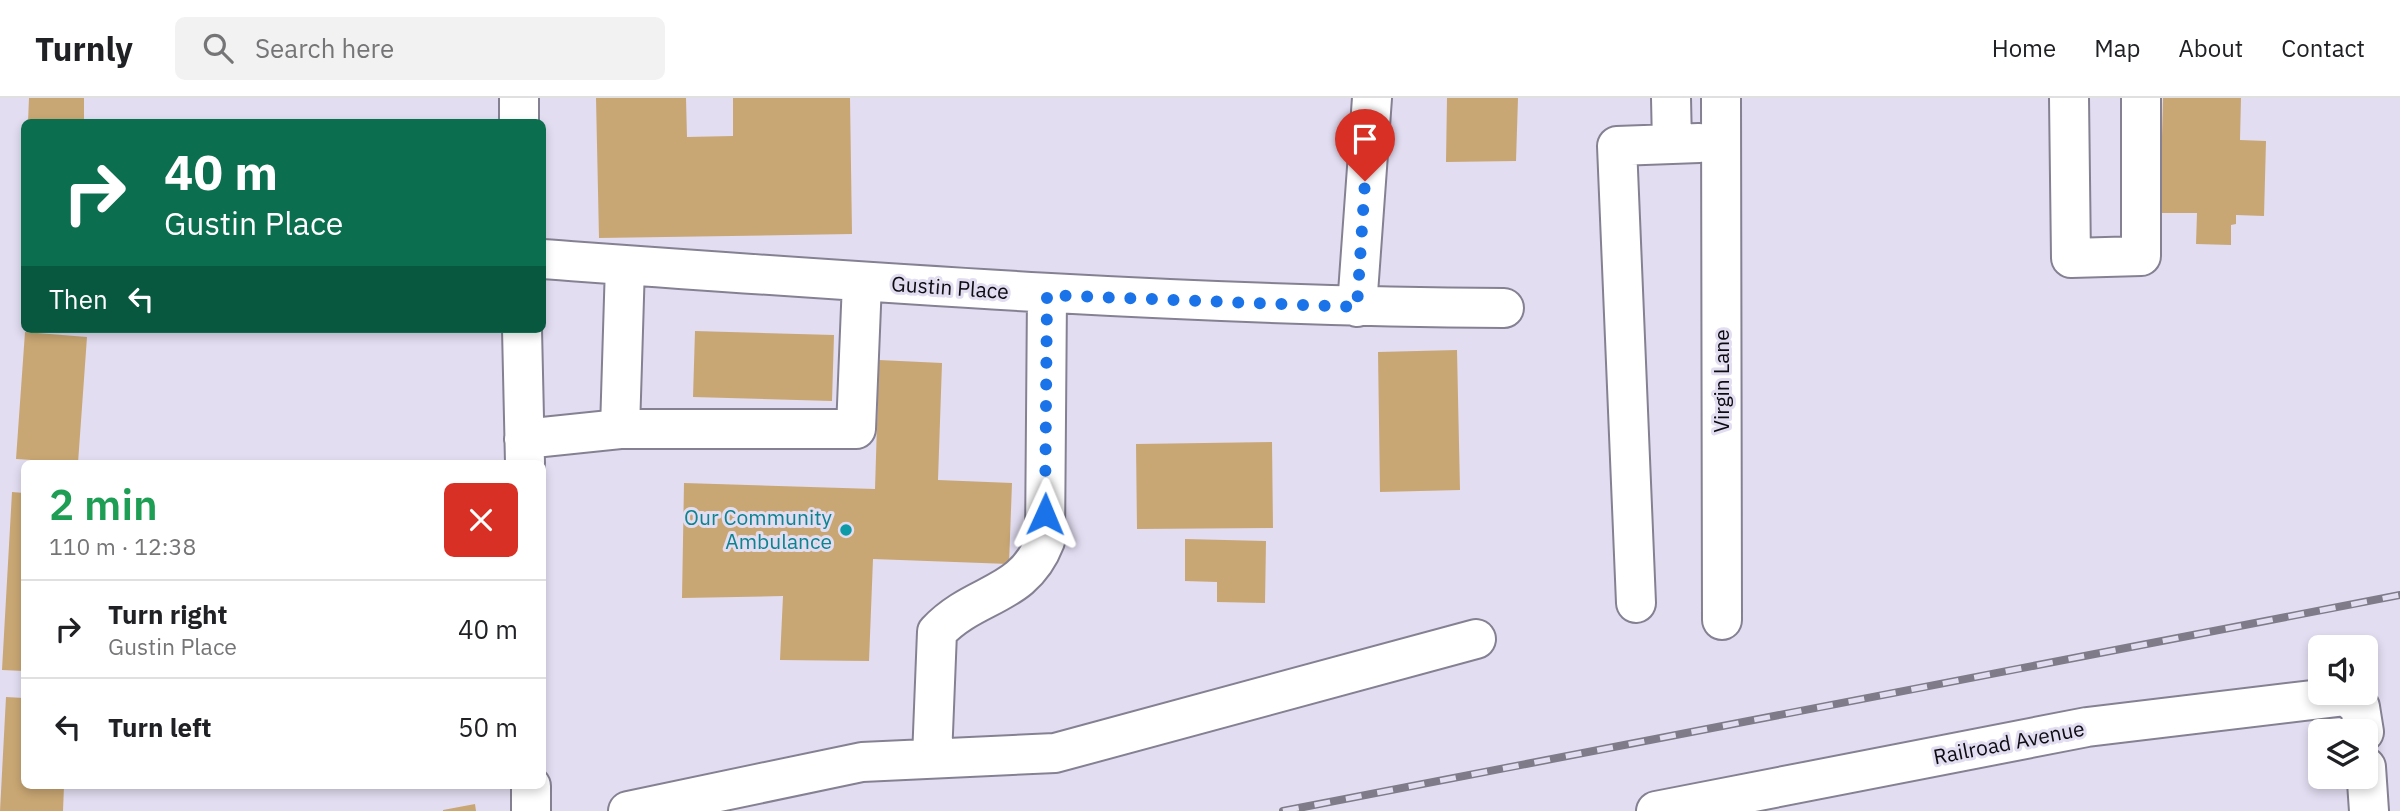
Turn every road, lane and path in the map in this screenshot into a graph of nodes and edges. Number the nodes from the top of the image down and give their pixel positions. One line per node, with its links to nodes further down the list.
1 (519, 98): 7 (street)
2 (1371, 98): 14 (street)
3 (1671, 98): 9 (street)
4 (1721, 98): 8 (street, Virgin Lane)
5 (2069, 98): 6 (street)
6 (2141, 98)
7 (519, 119)
8 (1722, 142): 9 (street); 20 (street, Virgin Lane)
9 (1672, 144): 19 (street)
10 (546, 259): 11 (street, Gustin Place)
11 (625, 265): 12 (street, Gustin Place); 17 (street)
12 (862, 282): 13 (street, Gustin Place); 17 (street)
13 (1047, 295): 14 (street, Gustin Place); 23 (street)
14 (1357, 307): 15 (street, Gustin Place)
15 (1504, 308)
16 (522, 333): 18 (street)
17 (620, 429): 18 (street)
18 (525, 451)
19 (1636, 603)
20 (1721, 620)
21 (1476, 639): 23 (street)
22 (2361, 719): 28 (street, Railroad Avenue)
23 (932, 758): 27 (street)
24 (531, 789): 26 (street)
25 (2368, 789): 29 (street)
26 (531, 811)
27 (628, 811)
28 (1656, 811)
29 (2369, 811)

